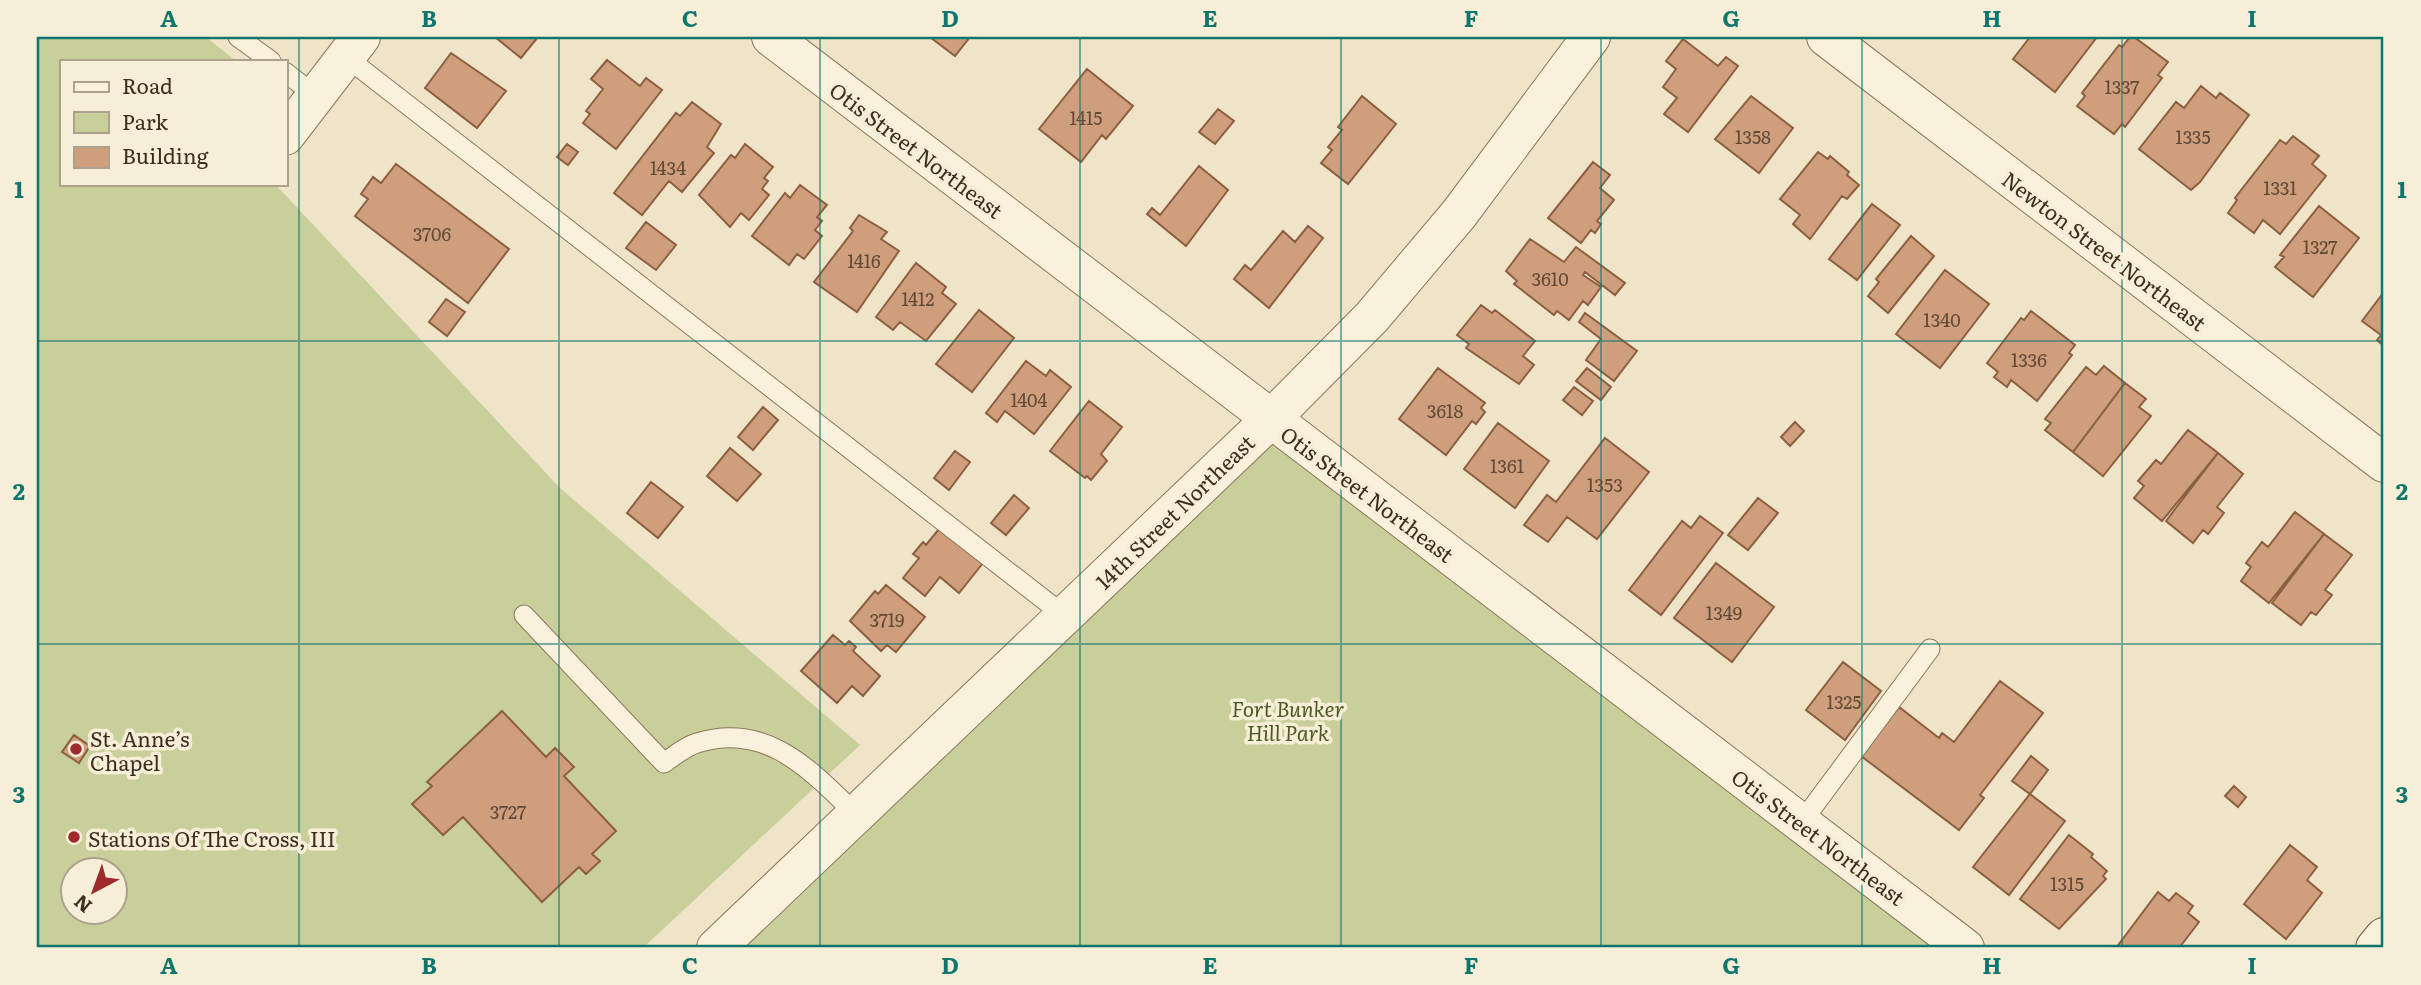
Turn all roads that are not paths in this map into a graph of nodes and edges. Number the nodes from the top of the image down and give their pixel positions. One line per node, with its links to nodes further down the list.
1 (238, 37): 6 (lane)
2 (771, 37): 10 (street, Otis Street Northeast)
3 (1591, 37): 10 (street, 14th Street Northeast)
4 (1826, 37): 11 (street, Newton Street Northeast)
5 (354, 47): 8 (street); 13 (lane)
6 (270, 60)
7 (287, 74): 8 (lane)
8 (316, 96): 9 (street)
9 (287, 133)
10 (1271, 419): 13 (street, 14th Street Northeast); 16 (street, Otis Street Northeast)
11 (2384, 463)
12 (524, 615): 15 (lane)
13 (1065, 616): 15 (street, 14th Street Northeast)
14 (1930, 649): 16 (lane)
15 (856, 814): 18 (street, 14th Street Northeast)
16 (1801, 822): 19 (street, Otis Street Northeast)
17 (2384, 937): 20 (street)
18 (716, 948)
19 (1965, 948)
20 (2375, 948)

